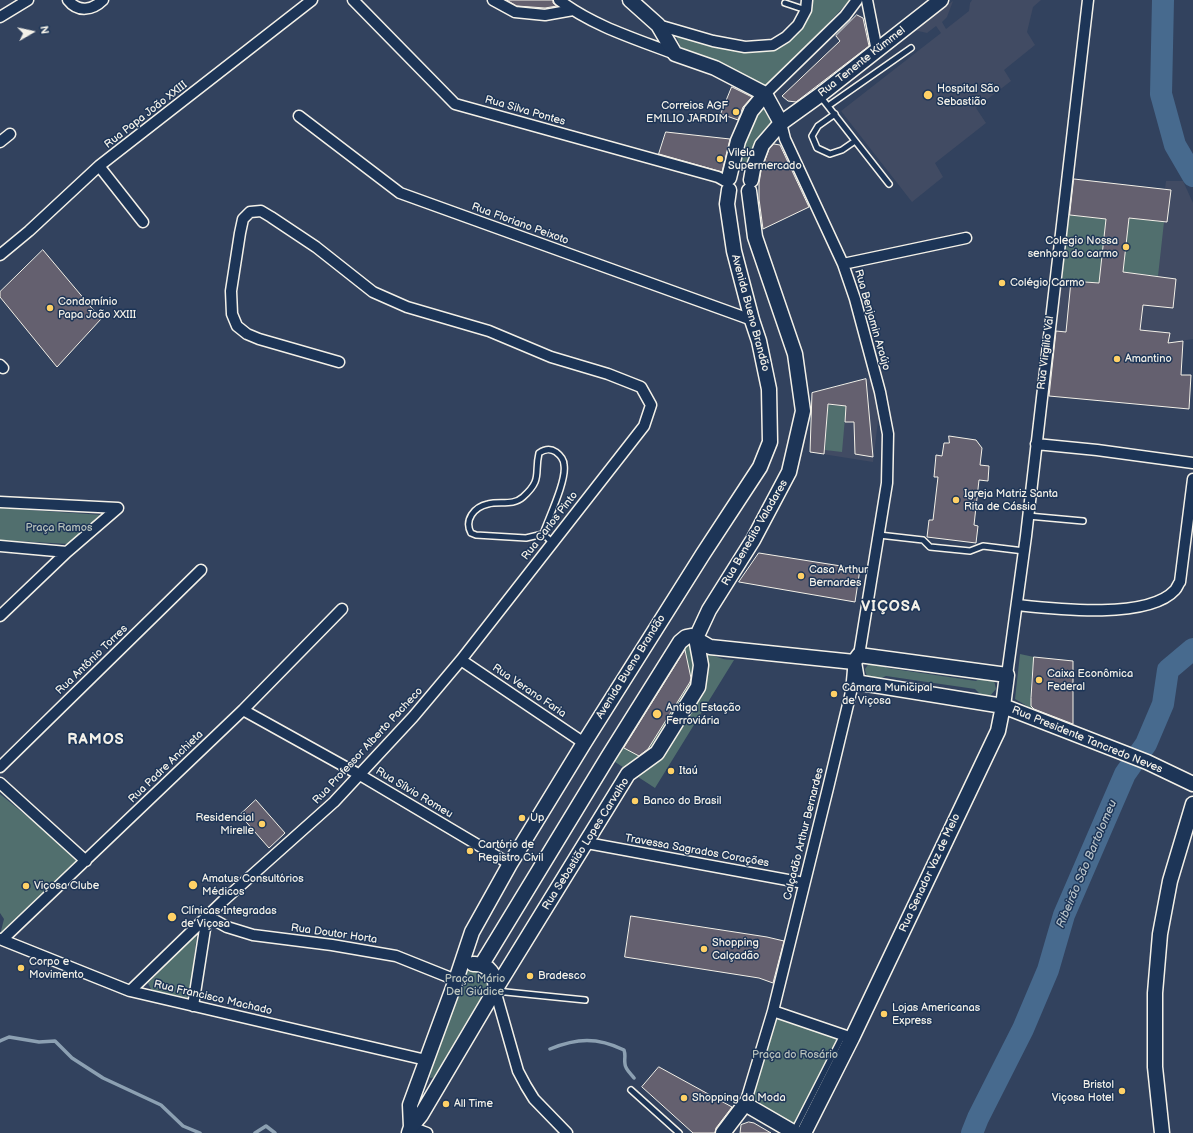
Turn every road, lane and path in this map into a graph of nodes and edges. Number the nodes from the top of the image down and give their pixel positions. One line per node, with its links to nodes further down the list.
1 (28, 0): 16 (street)
2 (68, 0): 3 (street)
3 (103, 0)
4 (312, 0): 29 (street, Rua Papa João XXIII)
5 (353, 0): 30 (street, Rua Silva Pontes)
6 (493, 0): 15 (street)
7 (560, 0): 15 (street)
8 (630, 0): 17 (street)
9 (857, 0): 21 (street)
10 (867, 0): 19 (street)
11 (941, 0): 19 (street, Rua Tenente Kümmel)
12 (1088, 0): 39 (street, Rua Virgílio Val)
13 (785, 3): 14 (lane)
14 (807, 5): 17 (street)
15 (573, 10): 20 (street)
16 (0, 17)
17 (658, 24): 20 (street)
18 (912, 48): 22 (lane)
19 (877, 51): 22 (street, Rua Tenente Kümmel)
20 (675, 54): 21 (street)
21 (765, 94): 25 (street); 30 (street, Avenida Bueno Brandão)
22 (824, 101): 23 (lane); 25 (street, Rua Tenente Kümmel)
23 (834, 114): 27 (lane); 27 (lane)
24 (299, 116): 37 (street, Rua Floriano Peixoto)
25 (781, 123): 32 (street, Rua Benedito Valadares); 36 (street, Rua Benjamin Araújo)
26 (10, 134): 28 (street)
27 (855, 141): 31 (lane)
28 (0, 142)
29 (99, 166): 33 (street); 35 (street, Rua Papa João XXIII)
30 (728, 184): 32 (street); 32 (street); 37 (street, Avenida Bueno Brandão)
31 (889, 184)
32 (750, 185): 55 (street, Rua Benedito Valadares)
33 (142, 222)
34 (966, 238): 36 (street)
35 (0, 255)
36 (843, 264): 46 (street, Rua Benjamin Araújo)
37 (752, 320): 61 (street, Avenida Bueno Brandão)
38 (339, 362): 47 (street, Rua Carlos Pinto)
39 (1036, 444): 40 (street); 43 (street, Rua Virgílio Val)
40 (1193, 463)
41 (1193, 479): 52 (street)
42 (0, 502): 50 (street)
43 (1028, 516): 44 (lane); 49 (street, Rua Virgílio Val)
44 (1083, 521)
45 (543, 534): 45 (lane); 47 (lane)
46 (879, 535): 49 (lane); 56 (street, Rua Benjamin Araújo)
47 (552, 542): 57 (street, Rua Carlos Pinto)
48 (0, 546): 50 (street)
49 (1024, 551): 52 (street, Rua Virgílio Val)
50 (67, 552): 54 (street)
51 (201, 570): 62 (street, Rua Antônio Torres)
52 (1016, 605): 58 (street, Rua Virgílio Val)
53 (342, 609): 60 (street, Rua Padre Anchieta)
54 (0, 616)
55 (696, 638): 56 (street); 68 (street, Rua Sebastião Lopes Carvalho); 74 (street)
56 (856, 658): 58 (street); 59 (street, Rua Presidente Tancredo Neves); 71 (street, Calçadão Arthur Bernardes)
57 (461, 660): 61 (street, Rua Verano Faria); 63 (street, Rua Professor Alberto Pacheco)
58 (1007, 675): 59 (street, Rua Virgílio Val)
59 (1003, 706): 65 (street, Rua Presidente Tancredo Neves); 81 (street, Rua Senador Vaz de Melo)
60 (243, 710): 63 (street, Rua Sílvio Romeu); 69 (street, Rua Padre Anchieta)
61 (584, 743): 70 (street, Avenida Bueno Brandão)
62 (0, 767)
63 (360, 775): 70 (street, Rua Sílvio Romeu); 72 (street, Rua Professor Alberto Pacheco)
64 (0, 783): 69 (street)
65 (1193, 784)
66 (1193, 804): 67 (street)
67 (1188, 836): 92 (street)
68 (587, 843): 71 (street, Travessa Sagrados Corações); 76 (street, Rua Sebastião Lopes Carvalho)
69 (86, 861): 73 (street, Rua Padre Anchieta)
70 (510, 864): 75 (street, Avenida Bueno Brandão)
71 (804, 883): 80 (street, Calçadão Arthur Bernardes)
72 (206, 916): 75 (street, Rua Doutor Horta); 77 (street, Rua Professor Alberto Pacheco); 79 (street)
73 (1, 939): 77 (street, Rua Francisco Machado)
74 (482, 964): 75 (street); 76 (street)
75 (457, 977): 82 (street, Avenida Bueno Brandão)
76 (495, 990): 78 (lane); 83 (street, Rua Sebastião Lopes Carvalho); 88 (street)
77 (130, 991): 79 (street, Rua Francisco Machado)
78 (585, 1000)
79 (193, 1006): 82 (street, Rua Francisco Machado)
80 (773, 1011): 81 (street); 85 (street, Calçadão Arthur Bernardes)
81 (848, 1036): 91 (street, Rua Senador Vaz de Melo)
82 (424, 1066): 83 (street); 86 (street, Avenida Bueno Brandão)
83 (440, 1082): 86 (street, Rua Sebastião Lopes Carvalho)
84 (631, 1090): 89 (lane)
85 (745, 1104): 90 (street); 91 (street)
86 (410, 1130): 87 (street)
87 (427, 1133)
88 (566, 1133)
89 (679, 1133)
90 (723, 1133)
91 (798, 1133)
92 (1162, 1133)

